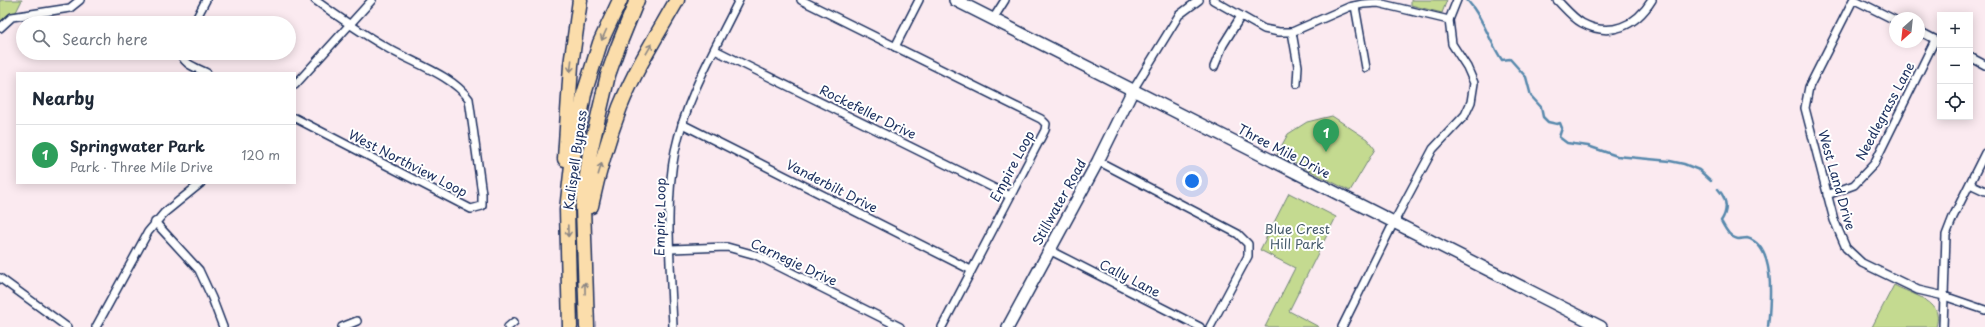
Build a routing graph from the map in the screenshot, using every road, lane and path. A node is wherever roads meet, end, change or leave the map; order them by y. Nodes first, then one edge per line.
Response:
1 (80, 0) edge
2 (206, 0) edge
3 (315, 0) edge
4 (372, 0) edge
5 (580, 0) edge
6 (620, 0) edge
7 (637, 0) edge
8 (677, 0) edge
9 (739, 0) edge
10 (801, 0) edge
11 (919, 0) edge
12 (955, 0) edge
13 (1005, 0) edge
14 (1199, 0) edge
15 (1213, 0) edge
16 (1457, 0) edge
17 (1557, 0) edge
18 (1652, 0) edge
19 (1854, 0) edge
20 (1363, 2) edge
21 (1355, 6) junction
22 (16, 16) edge
23 (18, 16) edge
24 (198, 16) edge
25 (1241, 16) junction
26 (1889, 17) edge
27 (993, 19) junction
28 (1449, 20) junction
29 (350, 24) junction
30 (0, 28) edge
31 (1292, 32) junction
32 (1925, 35) edge
33 (1937, 41) edge
34 (1937, 43) edge
35 (895, 47) junction
36 (715, 50) junction
37 (1973, 59) edge
38 (184, 60) edge
39 (1985, 65) edge
40 (1214, 67) dead end
41 (1366, 68) dead end
42 (205, 72) edge
43 (296, 84) edge
44 (1297, 84) dead end
45 (1133, 90) junction
46 (296, 119) edge
47 (682, 124) junction
48 (1985, 153) edge
49 (1098, 161) junction
50 (200, 184) edge
51 (1970, 184) junction
52 (569, 185) junction
53 (1985, 191) edge
54 (1827, 195) junction
55 (1010, 196) junction
56 (155, 222) junction
57 (1394, 222) junction
58 (584, 234) junction
59 (671, 249) junction
60 (1049, 250) junction
61 (971, 270) junction
62 (0, 278) edge
63 (1944, 296) junction
64 (1985, 310) edge
65 (356, 321) dead end
66 (67, 327) edge
67 (96, 327) edge
68 (223, 327) edge
69 (342, 327) edge
70 (570, 327) edge
71 (587, 327) edge
72 (673, 327) edge
73 (900, 327) edge
74 (942, 327) edge
75 (1008, 327) edge
76 (1200, 327) edge
77 (1210, 327) edge
78 (1342, 327) edge
79 (1601, 327) edge
80 (1943, 327) edge

1 - 23 street
2 - 24 street
3 - 29 street
4 - 29 street
5 -> 52 highway
6 -> 52 highway, Kalispell Bypass
7 - 58 highway, Kalispell Bypass
58 -> 8 highway
9 - 36 street, Empire Loop
10 - 35 street, Empire Loop
11 - 35 street
12 - 27 main road, Three Mile Drive
13 - 27 street
14 - 45 street
15 - 25 street
16 - 28 street
17 - 18 street
19 - 26 street
19 - 54 street, West Land Drive
20 - 21 street
20 - 28 street
21 - 31 street
21 - 41 street
22 - 30 street
25 - 31 street
25 - 40 street
27 - 45 main road, Three Mile Drive
28 - 57 street
29 - 43 street
29 - 46 street, West Northview Loop
31 - 44 street
32 - 33 street
34 - 54 street, Needlegrass Lane
35 - 55 street, Empire Loop
36 - 47 street, Empire Loop
36 - 55 street, Rockefeller Drive
37 - 39 street
38 - 42 street
45 - 49 main road, Stillwater Road
45 - 57 main road, Three Mile Drive
47 - 59 street, Empire Loop
47 - 61 street, Vanderbilt Drive
48 - 51 street
49 - 60 main road, Stillwater Road
49 - 77 street
50 - 56 street
51 - 53 street
51 - 63 street
52 -> 70 highway, Kalispell Bypass
54 - 63 street, West Land Drive
55 - 61 street, Empire Loop
56 - 67 street
56 - 68 street
57 - 78 street
57 - 79 main road, Three Mile Drive
71 -> 58 highway, Kalispell Bypass
59 - 72 street, Empire Loop
59 - 73 street, Carnegie Drive
60 - 75 main road, Stillwater Road
60 - 76 street, Cally Lane
61 - 74 street, Empire Loop
62 - 66 street
63 - 64 street, West Land Drive
63 - 80 street
65 - 69 street

